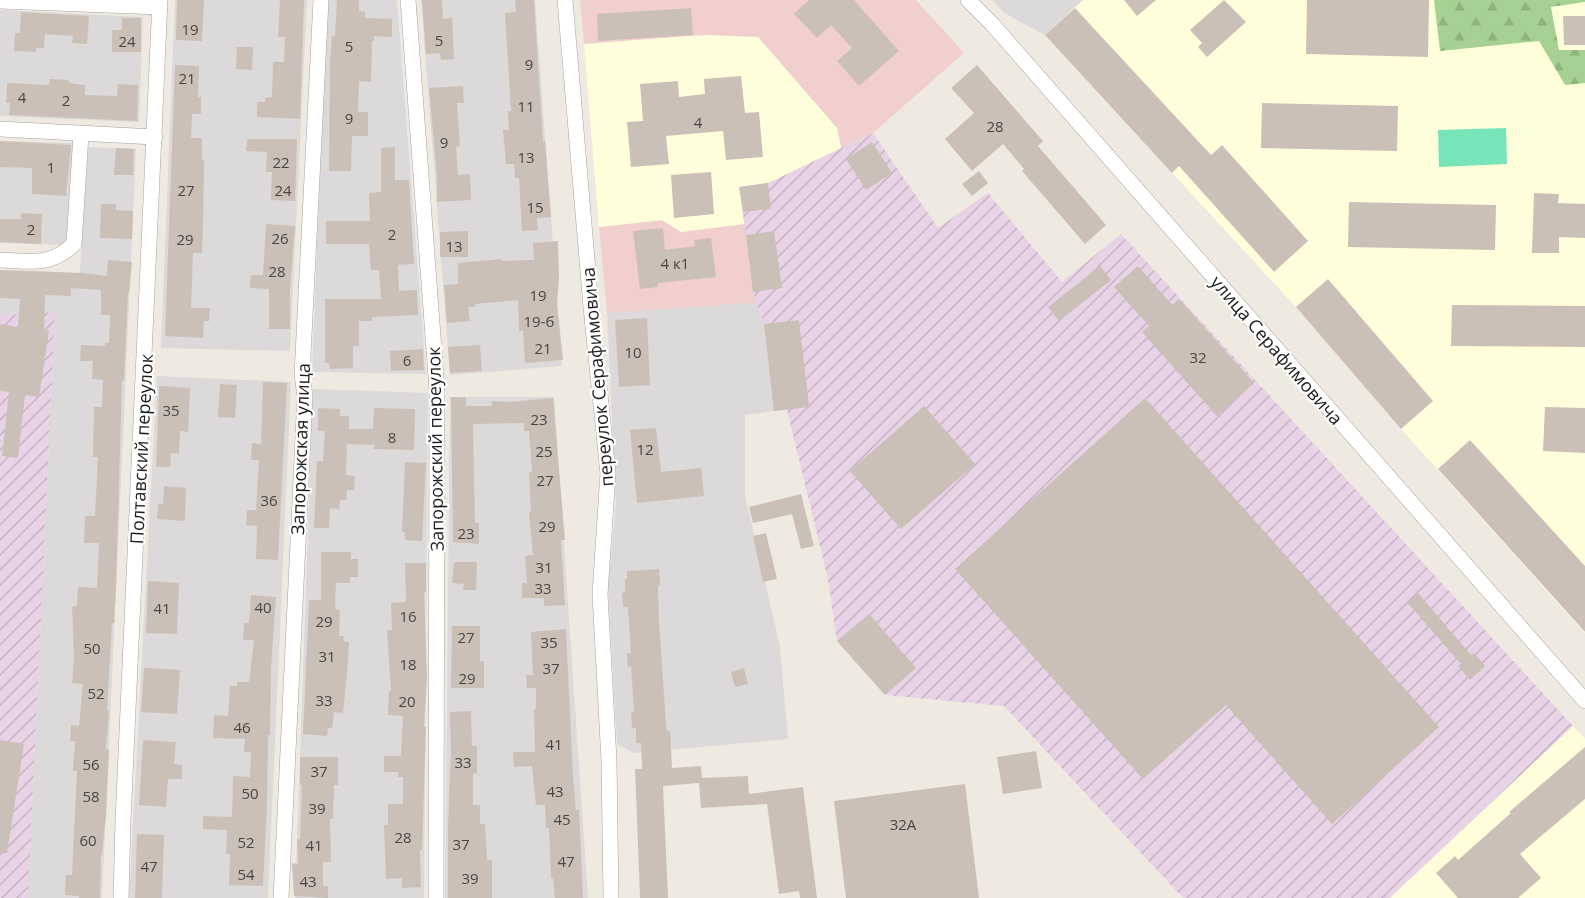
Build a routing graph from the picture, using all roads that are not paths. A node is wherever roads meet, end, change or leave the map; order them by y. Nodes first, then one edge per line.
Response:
1 (321, 0) edge
2 (408, 0) edge
3 (566, 0) edge
4 (968, 0) edge
5 (0, 1) edge
6 (160, 3) edge
7 (0, 129) edge
8 (81, 134) junction
9 (155, 137) junction
10 (0, 260) edge
11 (1585, 701) edge
12 (121, 898) edge
13 (281, 898) edge
14 (436, 898) edge
15 (611, 898) edge

1 - 13 street, Запорожская улица
2 - 14 street, Запорожский переулок
3 - 15 street, переулок Серафимовича
4 - 11 street, улица Серафимовича
5 - 6 street
6 - 9 street, Полтавский переулок
7 - 8 street
8 - 9 street
8 - 10 street
9 - 12 street, Полтавский переулок

